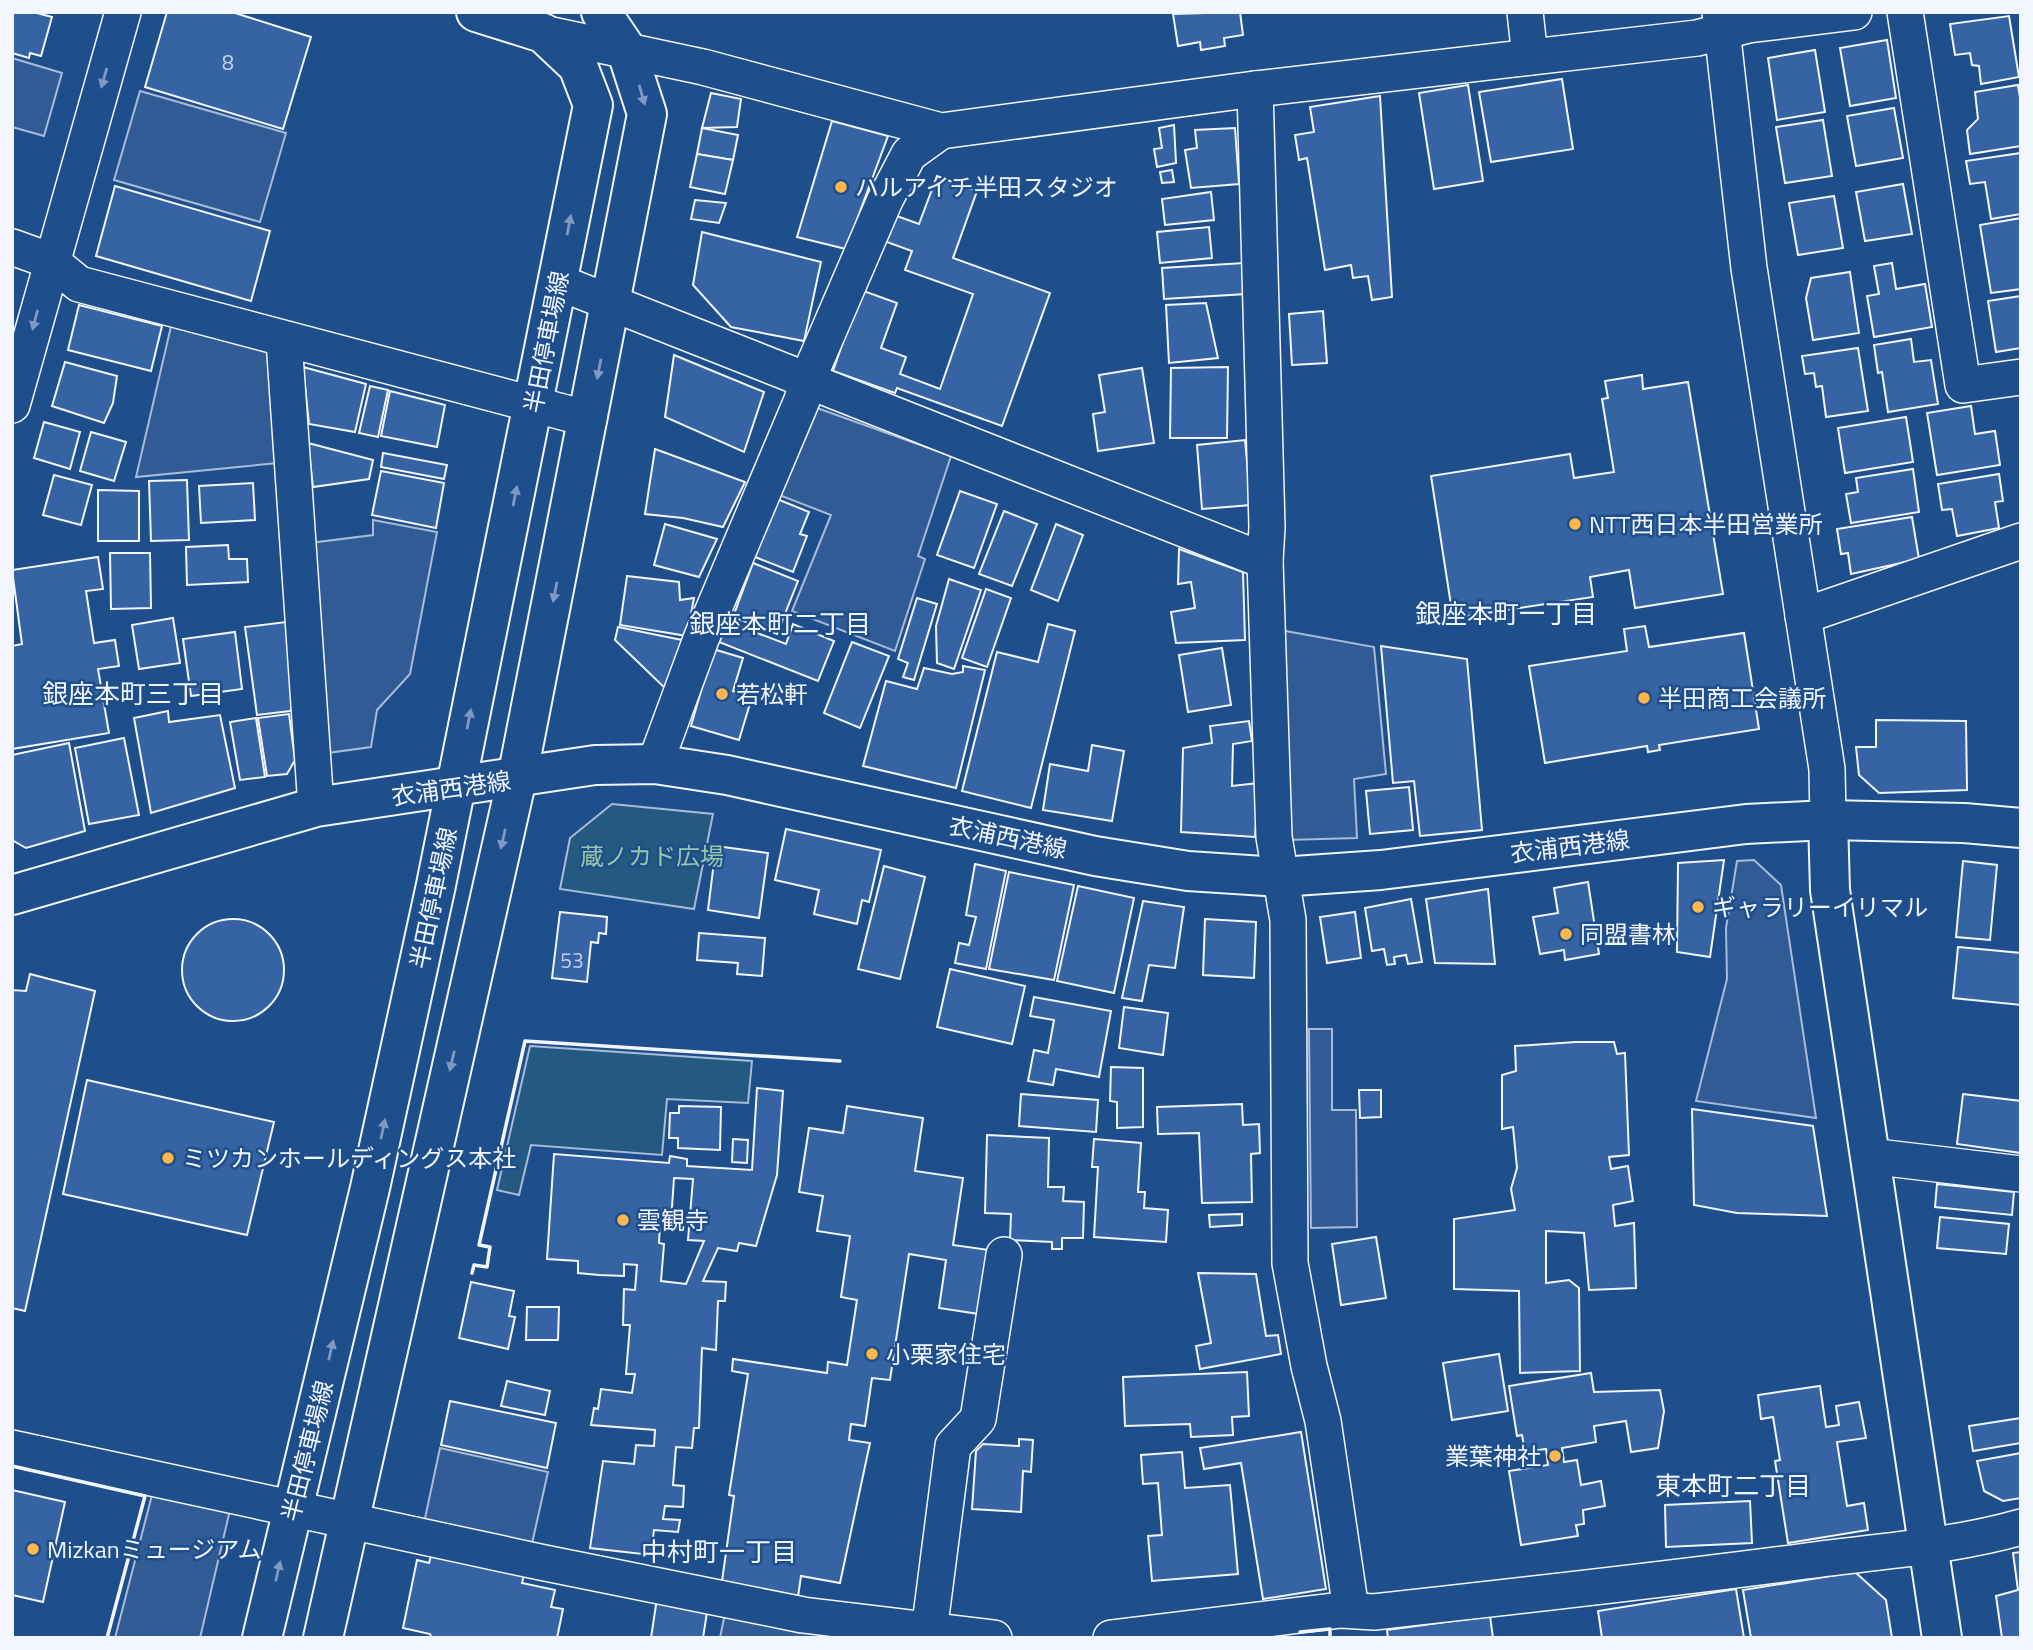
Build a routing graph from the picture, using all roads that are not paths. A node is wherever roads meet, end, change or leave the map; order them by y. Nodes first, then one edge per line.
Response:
1 (123, 12) edge
2 (476, 12) edge
3 (601, 12) edge
4 (1525, 12) edge
5 (1854, 12) edge
6 (1905, 12) edge
7 (1721, 22) edge
8 (543, 33) junction
9 (626, 49) junction
10 (1530, 57) junction
11 (1255, 89) junction
12 (941, 131) junction
13 (12, 247) edge
14 (51, 261) junction
15 (558, 282) junction
16 (611, 302) junction
17 (284, 340) junction
18 (2021, 377) edge
19 (807, 381) junction
20 (533, 404) junction
21 (12, 405) edge
22 (589, 419) junction
23 (2021, 541) edge
24 (1265, 561) junction
25 (1803, 616) junction
26 (655, 764) junction
27 (517, 778) junction
28 (456, 786) junction
29 (316, 807) junction
30 (1828, 820) junction
31 (2021, 828) edge
32 (1280, 877) junction
33 (12, 895) edge
34 (1869, 1156) junction
35 (2021, 1174) edge
36 (1004, 1255) dead end
37 (12, 1448) edge
38 (293, 1509) junction
39 (349, 1521) junction
40 (2021, 1527) edge
41 (1927, 1545) junction
42 (1351, 1610) junction
43 (929, 1632) junction
44 (262, 1638) edge
45 (323, 1638) edge
46 (994, 1638) edge
47 (1111, 1638) edge
48 (1942, 1638) edge

1 -> 14 street
2 - 8 main road, 半田停車場線
3 - 9 main road
4 - 10 street
5 - 7 street
6 - 18 street
7 - 10 street
7 - 25 street
8 - 9 street
15 -> 8 main road, 半田停車場線
9 - 12 street
9 -> 16 main road
10 - 11 street
11 - 12 street
11 - 24 street
12 - 19 street
13 - 14 street
14 - 17 street
14 -> 21 street
15 - 16 street
15 - 20 main road, 半田停車場線
16 - 19 street
16 -> 22 main road
17 - 20 street
17 - 29 street
19 - 24 street
19 - 26 street
20 - 22 street
28 -> 20 main road, 半田停車場線
22 -> 27 main road
23 - 25 street
24 - 32 street
25 - 30 street
26 - 27 main road, 衣浦西港線
26 - 32 main road, 衣浦西港線
27 - 28 main road, 衣浦西港線
27 -> 39 main road
28 - 29 main road, 衣浦西港線
38 -> 28 main road, 半田停車場線
29 - 33 main road, 衣浦西港線
30 - 31 main road, 衣浦西港線
30 - 32 main road, 衣浦西港線
30 - 34 main road
32 - 42 street
34 - 35 street
34 - 41 main road
36 - 43 street
37 - 38 street
38 - 39 street
44 -> 38 main road, 半田停車場線
39 - 43 street
39 - 45 main road
40 - 41 street
41 - 42 street
41 - 48 main road
42 - 47 street
43 - 46 street

